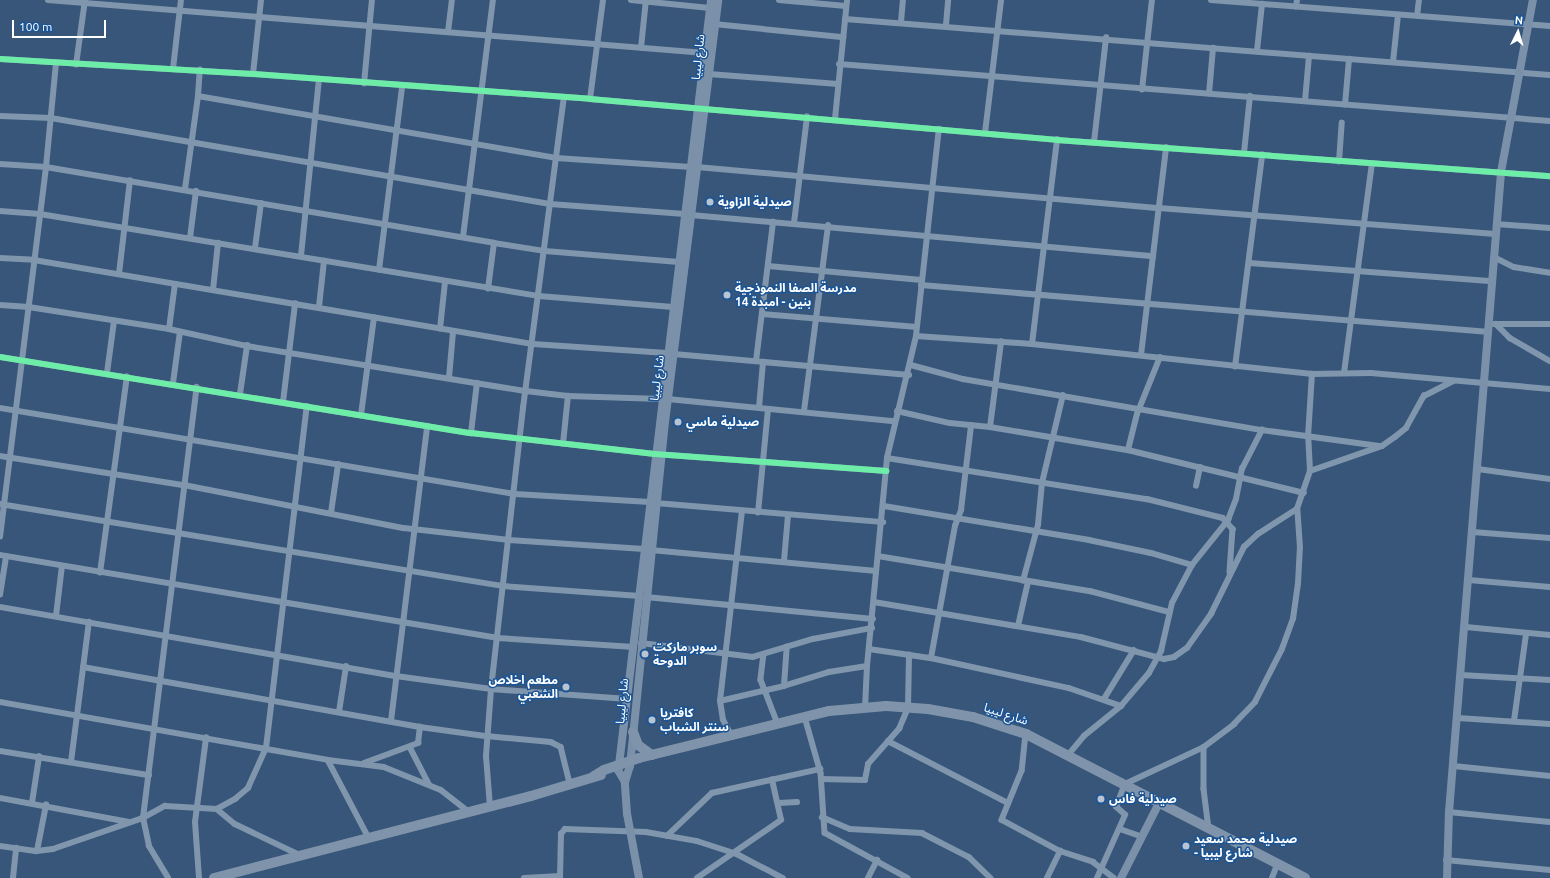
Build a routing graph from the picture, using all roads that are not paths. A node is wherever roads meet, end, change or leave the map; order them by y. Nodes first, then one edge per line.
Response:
1 (48, 0) edge
2 (182, 0) edge
3 (261, 0) edge
4 (372, 0) edge
5 (452, 0) edge
6 (493, 0) edge
7 (603, 0) edge
8 (631, 0) edge
9 (718, 0) edge
10 (779, 0) edge
11 (847, 0) edge
12 (903, 0) edge
13 (948, 0) edge
14 (1001, 0) edge
15 (1152, 0) edge
16 (1211, 0) edge
17 (1220, 0) edge
18 (1297, 0) edge
19 (1419, 0) edge
20 (1533, 0) edge
21 (646, 1) edge
22 (85, 2) edge
23 (711, 4) edge
24 (1262, 4) junction
25 (846, 6) junction
26 (1296, 7) junction
27 (180, 10) junction
28 (1398, 15) junction
29 (259, 16) junction
30 (1418, 16) junction
31 (845, 19) junction
32 (901, 22) junction
33 (714, 24) junction
34 (369, 25) junction
35 (946, 25) junction
36 (1528, 25) junction
37 (1550, 26) edge
38 (997, 30) junction
39 (448, 32) junction
40 (489, 36) junction
41 (843, 37) junction
42 (1106, 38) junction
43 (1148, 42) junction
44 (598, 44) junction
45 (641, 48) junction
46 (1213, 48) junction
47 (1257, 51) junction
48 (705, 53) junction
49 (1309, 56) junction
50 (0, 59) edge
51 (1349, 59) junction
52 (1393, 62) junction
53 (56, 64) junction
54 (839, 64) junction
55 (76, 65) junction
56 (173, 68) junction
57 (200, 70) junction
58 (1519, 72) junction
59 (253, 74) junction
60 (709, 74) junction
61 (1550, 75) edge
62 (992, 76) junction
63 (319, 80) junction
64 (364, 84) junction
65 (838, 84) junction
66 (1101, 86) junction
67 (402, 87) junction
68 (1142, 90) junction
69 (482, 93) junction
70 (1209, 94) junction
71 (198, 96) junction
72 (1250, 96) junction
73 (564, 98) junction
74 (590, 99) junction
75 (1305, 101) junction
76 (1345, 105) junction
77 (701, 109) junction
78 (0, 116) edge
79 (317, 116) junction
80 (1510, 116) junction
81 (807, 117) junction
82 (51, 118) junction
83 (835, 120) junction
84 (1550, 121) edge
85 (1342, 123) dead end
86 (939, 129) junction
87 (398, 130) junction
88 (984, 133) junction
89 (1057, 140) junction
90 (192, 142) junction
91 (1094, 142) junction
92 (477, 145) junction
93 (1166, 147) junction
94 (1244, 153) junction
95 (1262, 155) junction
96 (556, 158) junction
97 (1338, 162) junction
98 (312, 163) junction
99 (0, 164) edge
100 (1372, 164) junction
101 (46, 167) junction
102 (694, 167) junction
103 (1501, 172) junction
104 (799, 175) junction
105 (1550, 176) edge
106 (392, 177) junction
107 (130, 181) junction
108 (933, 187) junction
109 (185, 189) junction
110 (471, 190) junction
111 (196, 192) junction
112 (1049, 198) junction
113 (261, 203) junction
114 (550, 204) junction
115 (1159, 208) junction
116 (306, 210) junction
117 (0, 211) edge
118 (40, 214) junction
119 (688, 214) junction
120 (1256, 215) junction
121 (773, 222) junction
122 (1364, 222) junction
123 (794, 223) junction
124 (386, 224) junction
125 (1496, 224) junction
126 (828, 226) junction
127 (124, 227) junction
128 (1550, 228) edge
129 (1495, 234) junction
130 (927, 235) junction
131 (463, 237) junction
132 (190, 238) junction
133 (218, 242) junction
134 (494, 243) junction
135 (1043, 247) junction
136 (254, 248) junction
137 (545, 251) junction
138 (301, 256) junction
139 (1153, 256) junction
140 (1494, 257) junction
141 (0, 258) edge
142 (34, 260) junction
143 (324, 261) junction
144 (679, 262) junction
145 (1250, 263) junction
146 (768, 266) junction
147 (379, 270) junction
148 (822, 272) junction
149 (1358, 273) junction
150 (1550, 273) edge
151 (118, 274) junction
152 (1492, 281) junction
153 (445, 282) junction
154 (921, 283) junction
155 (175, 284) junction
156 (488, 288) junction
157 (213, 290) junction
158 (539, 296) junction
159 (1037, 296) junction
160 (676, 302) junction
161 (295, 304) junction
162 (1147, 304) junction
163 (0, 305) edge
164 (29, 307) junction
165 (318, 307) junction
166 (1244, 311) junction
167 (762, 314) junction
168 (374, 318) junction
169 (815, 318) junction
170 (114, 321) junction
171 (1353, 321) junction
172 (1550, 324) edge
173 (1492, 326) junction
174 (916, 327) junction
175 (440, 329) junction
176 (169, 330) junction
177 (180, 332) junction
178 (453, 332) junction
179 (916, 336) junction
180 (1001, 342) junction
181 (533, 344) junction
182 (1032, 344) junction
183 (247, 346) junction
184 (288, 352) junction
185 (670, 353) junction
186 (1141, 355) junction
187 (0, 357) edge
188 (22, 358) junction
189 (1160, 358) junction
190 (756, 361) junction
191 (1550, 361) edge
192 (763, 362) junction
193 (368, 365) junction
194 (809, 366) junction
195 (911, 366) junction
196 (1235, 367) junction
197 (107, 373) junction
198 (1344, 373) junction
199 (1312, 374) junction
200 (908, 375) junction
201 (127, 377) junction
202 (449, 378) junction
203 (1453, 381) junction
204 (173, 383) junction
205 (477, 383) junction
206 (996, 383) junction
207 (1485, 384) junction
208 (197, 387) junction
209 (1550, 389) edge
210 (526, 391) junction
211 (240, 394) junction
212 (1063, 395) junction
213 (568, 396) junction
214 (665, 399) junction
215 (283, 402) junction
216 (307, 406) junction
217 (0, 408) edge
218 (759, 408) junction
219 (16, 409) junction
220 (768, 409) junction
221 (1140, 409) junction
222 (804, 411) junction
223 (897, 411) junction
224 (361, 415) junction
225 (894, 421) junction
226 (427, 426) junction
227 (971, 426) junction
228 (120, 427) junction
229 (990, 427) junction
230 (1262, 430) junction
231 (470, 433) junction
232 (1308, 436) junction
233 (1053, 437) junction
234 (521, 438) junction
235 (190, 439) junction
236 (562, 444) junction
237 (1382, 446) junction
238 (1128, 450) junction
239 (658, 454) junction
240 (0, 456) edge
241 (10, 457) junction
242 (888, 458) junction
243 (302, 459) junction
244 (763, 461) junction
245 (338, 465) junction
246 (1200, 467) junction
247 (1478, 469) junction
248 (886, 471) junction
249 (966, 471) junction
250 (1310, 471) junction
251 (114, 473) junction
252 (1240, 476) junction
253 (422, 478) junction
254 (1550, 480) edge
255 (1042, 483) junction
256 (184, 485) junction
257 (1196, 486) dead end
258 (1304, 493) junction
259 (515, 494) junction
260 (653, 502) junction
261 (2, 504) edge
262 (295, 506) junction
263 (884, 506) junction
264 (1297, 509) junction
265 (742, 512) junction
266 (331, 513) junction
267 (758, 513) junction
268 (788, 515) junction
269 (958, 518) junction
270 (1228, 520) junction
271 (108, 521) junction
272 (882, 522) junction
273 (416, 529) junction
274 (178, 532) junction
275 (1036, 532) junction
276 (1473, 532) junction
277 (0, 537) edge
278 (1550, 538) edge
279 (509, 540) junction
280 (648, 550) junction
281 (290, 551) junction
282 (0, 555) edge
283 (6, 556) junction
284 (878, 556) junction
285 (738, 558) junction
286 (784, 561) junction
287 (1192, 565) junction
288 (62, 566) junction
289 (946, 568) junction
290 (411, 571) junction
291 (876, 571) junction
292 (100, 574) junction
293 (1229, 575) junction
294 (1469, 580) junction
295 (1026, 581) junction
296 (171, 585) junction
297 (503, 586) junction
298 (1550, 587) edge
299 (0, 595) edge
300 (643, 596) junction
301 (874, 602) junction
302 (283, 604) junction
303 (733, 604) junction
304 (0, 607) edge
305 (939, 612) junction
306 (1169, 612) junction
307 (56, 616) junction
308 (873, 619) junction
309 (89, 622) junction
310 (404, 623) junction
311 (1018, 626) junction
312 (1466, 627) junction
313 (872, 628) junction
314 (1526, 634) junction
315 (1550, 635) edge
316 (164, 636) junction
317 (498, 638) junction
318 (637, 645) junction
319 (787, 647) junction
320 (869, 649) junction
321 (1134, 650) junction
322 (725, 652) junction
323 (764, 654) junction
324 (909, 655) junction
325 (278, 656) junction
326 (1158, 657) junction
327 (931, 658) junction
328 (867, 666) junction
329 (83, 667) junction
330 (346, 667) junction
331 (1462, 674) junction
332 (396, 676) junction
333 (1520, 678) junction
334 (1550, 680) edge
335 (160, 682) junction
336 (784, 686) junction
337 (491, 689) junction
338 (764, 691) junction
339 (628, 699) junction
340 (1104, 699) junction
341 (271, 701) junction
342 (720, 701) junction
343 (0, 702) edge
344 (1121, 706) junction
345 (865, 708) junction
346 (908, 708) junction
347 (339, 712) junction
348 (77, 715) junction
349 (805, 717) junction
350 (1458, 718) junction
351 (391, 721) junction
352 (1514, 721) junction
353 (778, 724) junction
354 (1550, 724) edge
355 (420, 727) junction
356 (154, 730) junction
357 (633, 732) junction
358 (1026, 734) junction
359 (486, 736) junction
360 (732, 737) junction
361 (206, 738) junction
362 (888, 741) junction
363 (410, 747) junction
364 (1204, 747) junction
365 (266, 748) junction
366 (0, 751) edge
367 (670, 752) junction
368 (652, 754) junction
369 (1069, 754) junction
370 (39, 757) junction
371 (328, 760) junction
372 (71, 762) junction
373 (630, 763) junction
374 (364, 764) junction
375 (1454, 766) junction
376 (618, 768) junction
377 (820, 769) junction
378 (149, 775) junction
379 (1550, 776) edge
380 (821, 779) junction
381 (772, 780) junction
382 (625, 782) junction
383 (570, 783) junction
384 (429, 784) junction
385 (1125, 784) junction
386 (0, 798) edge
387 (797, 802) dead end
388 (32, 803) junction
389 (779, 803) junction
390 (1008, 803) junction
391 (1159, 803) junction
392 (46, 805) junction
393 (490, 807) junction
394 (196, 808) junction
395 (217, 810) junction
396 (469, 812) junction
397 (1449, 812) junction
398 (822, 817) junction
399 (143, 818) junction
400 (130, 822) junction
401 (1550, 822) edge
402 (1120, 829) junction
403 (1209, 829) junction
404 (630, 831) junction
405 (667, 836) junction
406 (1140, 836) junction
407 (369, 838) junction
408 (0, 846) edge
409 (16, 848) junction
410 (38, 851) junction
411 (1060, 851) junction
412 (735, 853) junction
413 (300, 856) junction
414 (877, 860) junction
415 (1446, 860) junction
416 (1277, 865) junction
417 (1102, 868) junction
418 (1550, 870) edge
419 (1445, 876) edge
420 (560, 877) edge
421 (13, 878) edge
422 (168, 878) edge
423 (199, 878) edge
424 (214, 878) edge
425 (524, 878) edge
426 (639, 878) edge
427 (697, 878) edge
428 (784, 878) edge
429 (868, 878) edge
430 (908, 878) edge
431 (991, 878) edge
432 (1047, 878) edge
433 (1097, 878) edge
434 (1114, 878) edge
435 (1121, 878) edge
436 (1272, 878) edge
437 (1305, 878) edge

1 - 22 street
2 - 27 street
3 - 29 street
4 - 34 street
5 - 39 street
6 - 40 street
7 - 44 street
8 - 21 street
9 - 33 street, شارع ليبيا
10 - 25 street
11 - 25 street
12 - 32 street
13 - 35 street
14 - 38 street
15 - 43 street
16 - 17 street
17 - 24 street
18 - 26 street
19 - 30 street
20 - 36 street
21 - 23 street
21 - 45 street
22 - 27 street
22 - 55 street
23 - 48 street, شارع ليبيا
24 - 26 street
24 - 47 street
25 - 31 street
26 - 28 street
27 - 29 street
27 - 56 street
28 - 30 street
28 - 52 street
29 - 34 street
29 - 59 street
30 - 36 street
31 - 32 street
31 - 41 street
32 - 35 street
33 - 41 street
33 - 60 street, شارع ليبيا
34 - 39 street
34 - 64 street
35 - 38 street
36 - 37 street
36 - 58 street
38 - 42 street
38 - 62 street
39 - 40 street
40 - 44 street
40 - 69 street
41 - 54 street
42 - 43 street
42 - 66 street
43 - 46 street
43 - 68 street
44 - 45 street
44 - 74 street
45 - 48 street
46 - 47 street
46 - 70 street
47 - 49 street
48 - 77 street, شارع ليبيا
49 - 51 street
49 - 75 street
50 - 53 street
51 - 52 street
51 - 76 street
52 - 58 street
53 - 55 street
53 - 82 street
54 - 62 street
54 - 65 street
55 - 56 street
56 - 57 street
57 - 59 street
57 - 71 street
58 - 61 street
58 - 80 street
59 - 63 street
60 - 65 street
60 - 77 street, شارع ليبيا
62 - 66 street
62 - 88 street
63 - 64 street
63 - 79 street
64 - 67 street
65 - 83 street
66 - 68 street
66 - 91 street
67 - 69 street
67 - 87 street
68 - 70 street
69 - 73 street
69 - 92 street
70 - 72 street
71 - 79 street
71 - 90 street
72 - 75 street
72 - 94 street
73 - 74 street
73 - 96 street
74 - 77 street
75 - 76 street
76 - 80 street
77 - 81 street
77 - 102 street, شارع ليبيا
78 - 82 street
79 - 87 street
79 - 98 street
80 - 84 street
80 - 103 street
81 - 83 street
81 - 104 street
82 - 90 street
82 - 101 street
83 - 86 street
85 - 97 street
86 - 88 street
86 - 108 street
87 - 92 street
87 - 106 street
88 - 89 street
89 - 91 street
89 - 112 street
90 - 98 street
90 - 109 street
91 - 93 street
92 - 96 street
92 - 110 street
93 - 94 street
93 - 115 street
94 - 95 street
95 - 97 street
95 - 120 street
96 - 102 street
96 - 114 street
97 - 100 street
98 - 106 street
98 - 116 street
99 - 101 street
100 - 103 street
100 - 122 street
101 - 107 street
101 - 118 street
102 - 104 street
102 - 119 street, شارع ليبيا
103 - 105 street
103 - 125 street
104 - 108 street
104 - 123 street
106 - 110 street
106 - 124 street
107 - 109 street
107 - 127 street
108 - 112 street
108 - 130 street
109 - 111 street
110 - 114 street
110 - 131 street
111 - 113 street
111 - 132 street
112 - 115 street
112 - 135 street
113 - 116 street
113 - 136 street
114 - 119 street
114 - 137 street
115 - 120 street
115 - 139 street
116 - 124 street
116 - 138 street
117 - 118 street
118 - 127 street
118 - 142 street
119 - 121 street
119 - 144 street, شارع ليبيا
119 - 160 street, شارع ليبيا
120 - 122 street
120 - 145 street
121 - 123 street
121 - 146 street
122 - 129 street
122 - 149 street
123 - 126 street
124 - 131 street
124 - 147 street
125 - 128 street
125 - 129 street
126 - 130 street
126 - 148 street
127 - 132 street
127 - 151 street
129 - 140 street
130 - 135 street
130 - 154 street
131 - 134 street
132 - 133 street
133 - 136 street
133 - 157 street
134 - 137 street
134 - 156 street
135 - 139 street
135 - 159 street
136 - 138 street
137 - 144 street
137 - 158 street
138 - 143 street
139 - 162 street
140 - 150 street
140 - 152 street
141 - 142 street
142 - 151 street
142 - 164 street
143 - 147 street
143 - 165 street
144 - 160 street, شارع ليبيا
145 - 149 street
145 - 166 street
146 - 148 street
146 - 167 street
147 - 153 street
148 - 154 street
148 - 169 street
149 - 152 street
149 - 171 street
151 - 155 street
152 - 173 street
153 - 156 street
153 - 175 street
154 - 159 street
154 - 174 street
155 - 157 street
155 - 176 street
156 - 158 street
157 - 161 street
158 - 160 street
158 - 181 street
159 - 162 street
159 - 182 street
160 - 185 street, شارع ليبيا
161 - 165 street
161 - 184 street
162 - 166 street
162 - 186 street
163 - 164 street
164 - 170 street
164 - 188 street
165 - 168 street
166 - 171 street
166 - 196 street
167 - 169 street
167 - 190 street
168 - 175 street
168 - 193 street
169 - 174 street
169 - 194 street
170 - 176 street
170 - 197 street
171 - 173 street
171 - 198 street
172 - 173 street
173 - 191 street
173 - 207 street
174 - 179 street
175 - 178 street
176 - 177 street
177 - 183 street
177 - 204 street
178 - 181 street
178 - 202 street
179 - 180 street
179 - 195 street
180 - 182 street
180 - 206 street
181 - 185 street
181 - 210 street
182 - 186 street
183 - 184 street
183 - 211 street
184 - 193 street
184 - 215 street
185 - 190 street
185 - 214 street, شارع ليبيا
186 - 189 street
187 - 188 street
188 - 197 street
188 - 219 street
189 - 196 street
189 - 221 street
190 - 192 street
192 - 194 street
192 - 218 street
193 - 202 street
193 - 224 street
194 - 200 street
194 - 222 street
195 - 200 street
195 - 206 street
196 - 199 street
197 - 201 street
198 - 199 street
198 - 203 street
199 - 232 street
200 - 223 street
201 - 204 street
201 - 228 street
202 - 205 street
203 - 207 street
203 - 237 street
204 - 208 street
205 - 210 street
205 - 231 street
206 - 212 street
206 - 229 street
207 - 209 street
207 - 247 street
208 - 211 street
208 - 235 street
210 - 213 street
210 - 234 street
211 - 215 street
212 - 221 street
212 - 233 street
213 - 214 street
213 - 236 street
214 - 218 street
214 - 239 street, شارع ليبيا
215 - 216 street
216 - 224 street
216 - 243 street
217 - 219 street
218 - 220 street
219 - 228 street
219 - 241 street
220 - 222 street
220 - 244 street
221 - 230 street
221 - 238 street
222 - 225 street
223 - 225 street
223 - 227 street
224 - 226 street
225 - 242 street
226 - 231 street
226 - 253 street
227 - 229 street
227 - 249 street
228 - 235 street
228 - 251 street
229 - 233 street
230 - 232 street
230 - 252 street
231 - 234 street
232 - 237 street
232 - 250 street
233 - 238 street
233 - 255 street
234 - 236 street
234 - 259 street
235 - 243 street
235 - 256 street
236 - 239 street
237 - 250 street
238 - 246 street
239 - 244 street
239 - 260 street, شارع ليبيا
240 - 241 street
241 - 251 street
241 - 261 street
242 - 248 street
242 - 249 street
243 - 245 street
243 - 262 street
244 - 248 street
244 - 267 street
245 - 253 street
245 - 266 street
246 - 252 street
246 - 257 street
247 - 254 street
247 - 276 street
248 - 263 street
249 - 255 street
249 - 269 street
250 - 258 street
251 - 256 street
251 - 271 street
252 - 258 street
252 - 270 street
253 - 259 street
253 - 273 street
255 - 270 street
255 - 275 street
256 - 262 street
256 - 274 street
258 - 264 street
259 - 260 street
259 - 279 street
260 - 265 street
260 - 280 street, شارع ليبيا
261 - 271 street
261 - 277 street
262 - 266 street
262 - 281 street
263 - 269 street
263 - 272 street
264 - 293 street
264 - 364 street
265 - 267 street
265 - 285 street
266 - 273 street
267 - 268 street
268 - 272 street
268 - 286 street
269 - 275 street
269 - 289 street
270 - 287 street
270 - 293 street
271 - 274 street
271 - 292 street
272 - 284 street
273 - 279 street
273 - 290 street
274 - 281 street
274 - 296 street
275 - 287 street
275 - 295 street
276 - 278 street
276 - 294 street
279 - 280 street
279 - 297 street
280 - 285 street
280 - 300 street, شارع ليبيا
281 - 290 street
281 - 302 street
282 - 283 street
283 - 288 street
283 - 299 street
284 - 289 street
284 - 291 street
285 - 286 street
285 - 303 street
286 - 291 street
287 - 306 street
288 - 292 street
288 - 307 street
289 - 295 street
289 - 305 street
290 - 297 street
290 - 310 street
291 - 301 street
292 - 296 street
293 - 326 street
294 - 298 street
294 - 312 street
295 - 306 street
295 - 311 street
296 - 302 street
296 - 316 street
297 - 300 street
297 - 317 street
300 - 303 street
300 - 318 street, شارع ليبيا
301 - 305 street
301 - 308 street
302 - 310 street
302 - 325 street
303 - 308 street
303 - 322 street
304 - 307 street
305 - 311 street
305 - 327 street
306 - 326 street
307 - 309 street
308 - 313 street
309 - 316 street
309 - 329 street
310 - 317 street
310 - 332 street
311 - 321 street
312 - 314 street
312 - 331 street
313 - 319 street
313 - 320 street
314 - 315 street
314 - 333 street
316 - 325 street
316 - 335 street
317 - 318 street
317 - 337 street
318 - 322 street
318 - 339 street, شارع ليبيا
318 - 357 street, شارع ليبيا
319 - 323 street
319 - 336 street
320 - 324 street
320 - 328 street
321 - 326 street
321 - 340 street
322 - 323 street
322 - 342 street
323 - 338 street
324 - 327 street
324 - 346 street
325 - 330 street
325 - 341 street
326 - 344 street
327 - 340 street
328 - 336 street
328 - 345 street
329 - 335 street
329 - 348 street
330 - 332 street
330 - 347 street
331 - 333 street
331 - 350 street
332 - 337 street
332 - 351 street
333 - 334 street
333 - 352 street
335 - 341 street
335 - 356 street
336 - 338 street
337 - 339 street
337 - 359 street
338 - 342 street
338 - 353 street
339 - 376 street, شارع ليبيا
340 - 344 street
341 - 347 street
341 - 365 street
342 - 360 street
343 - 348 street
344 - 369 street
345 - 346 highway, شارع ليبيا
345 - 349 highway, شارع ليبيا
346 - 358 highway, شارع ليبيا
346 - 362 street
347 - 351 street
348 - 356 street
348 - 372 street
349 - 353 highway, شارع ليبيا
349 - 377 street
350 - 352 street
350 - 375 street
351 - 355 street
352 - 354 street
353 - 360 highway, شارع ليبيا
355 - 359 street
355 - 363 street
356 - 361 street
356 - 378 street
357 - 368 highway
357 - 373 street, شارع ليبيا
358 - 369 highway, شارع ليبيا
358 - 390 street
359 - 383 street
359 - 393 street
360 - 367 highway, شارع ليبيا
361 - 365 street
361 - 394 street
362 - 380 street
362 - 390 street
363 - 374 street
363 - 384 street
364 - 385 street
364 - 403 street
365 - 371 street
365 - 395 street
366 - 370 street
367 - 368 highway, شارع ليبيا
367 - 373 highway, شارع ليبيا
368 - 373 highway, شارع ليبيا
369 - 385 highway, شارع ليبيا
370 - 372 street
370 - 388 street
371 - 374 street
371 - 407 street
372 - 378 street
373 - 376 highway, شارع ليبيا
373 - 382 street
374 - 384 street
375 - 379 street
375 - 397 street
376 - 382 street
376 - 383 highway, شارع ليبيا
377 - 380 street
377 - 381 street
378 - 399 street
380 - 398 street
381 - 389 street
381 - 405 street
382 - 404 street
383 - 393 highway, شارع ليبيا
384 - 396 street
385 - 391 highway, شارع ليبيا
385 - 402 street
386 - 388 street
387 - 389 street
388 - 392 street
389 - 412 street
390 - 411 street
391 - 403 highway, شارع ليبيا
391 - 406 street
392 - 400 street
392 - 410 street
393 - 396 highway, شارع ليبيا
394 - 395 street
394 - 399 street
394 - 423 street
395 - 413 street
396 - 407 highway, شارع ليبيا
397 - 401 street
397 - 415 street
398 - 414 street
398 - 431 street
399 - 400 street
399 - 422 street
400 - 410 street
402 - 406 street
402 - 417 street
403 - 416 highway, شارع ليبيا
404 - 405 street
404 - 420 street
404 - 426 street
405 - 412 street
406 - 435 street
407 - 413 highway, شارع ليبيا
408 - 409 street
409 - 410 street
409 - 421 street
411 - 417 street
411 - 432 street
412 - 427 street
412 - 428 street
413 - 424 highway, شارع ليبيا
414 - 429 street
414 - 430 street
415 - 418 street
415 - 419 street
416 - 436 street
416 - 437 highway, شارع ليبيا
417 - 433 street
417 - 434 street
420 - 425 street

